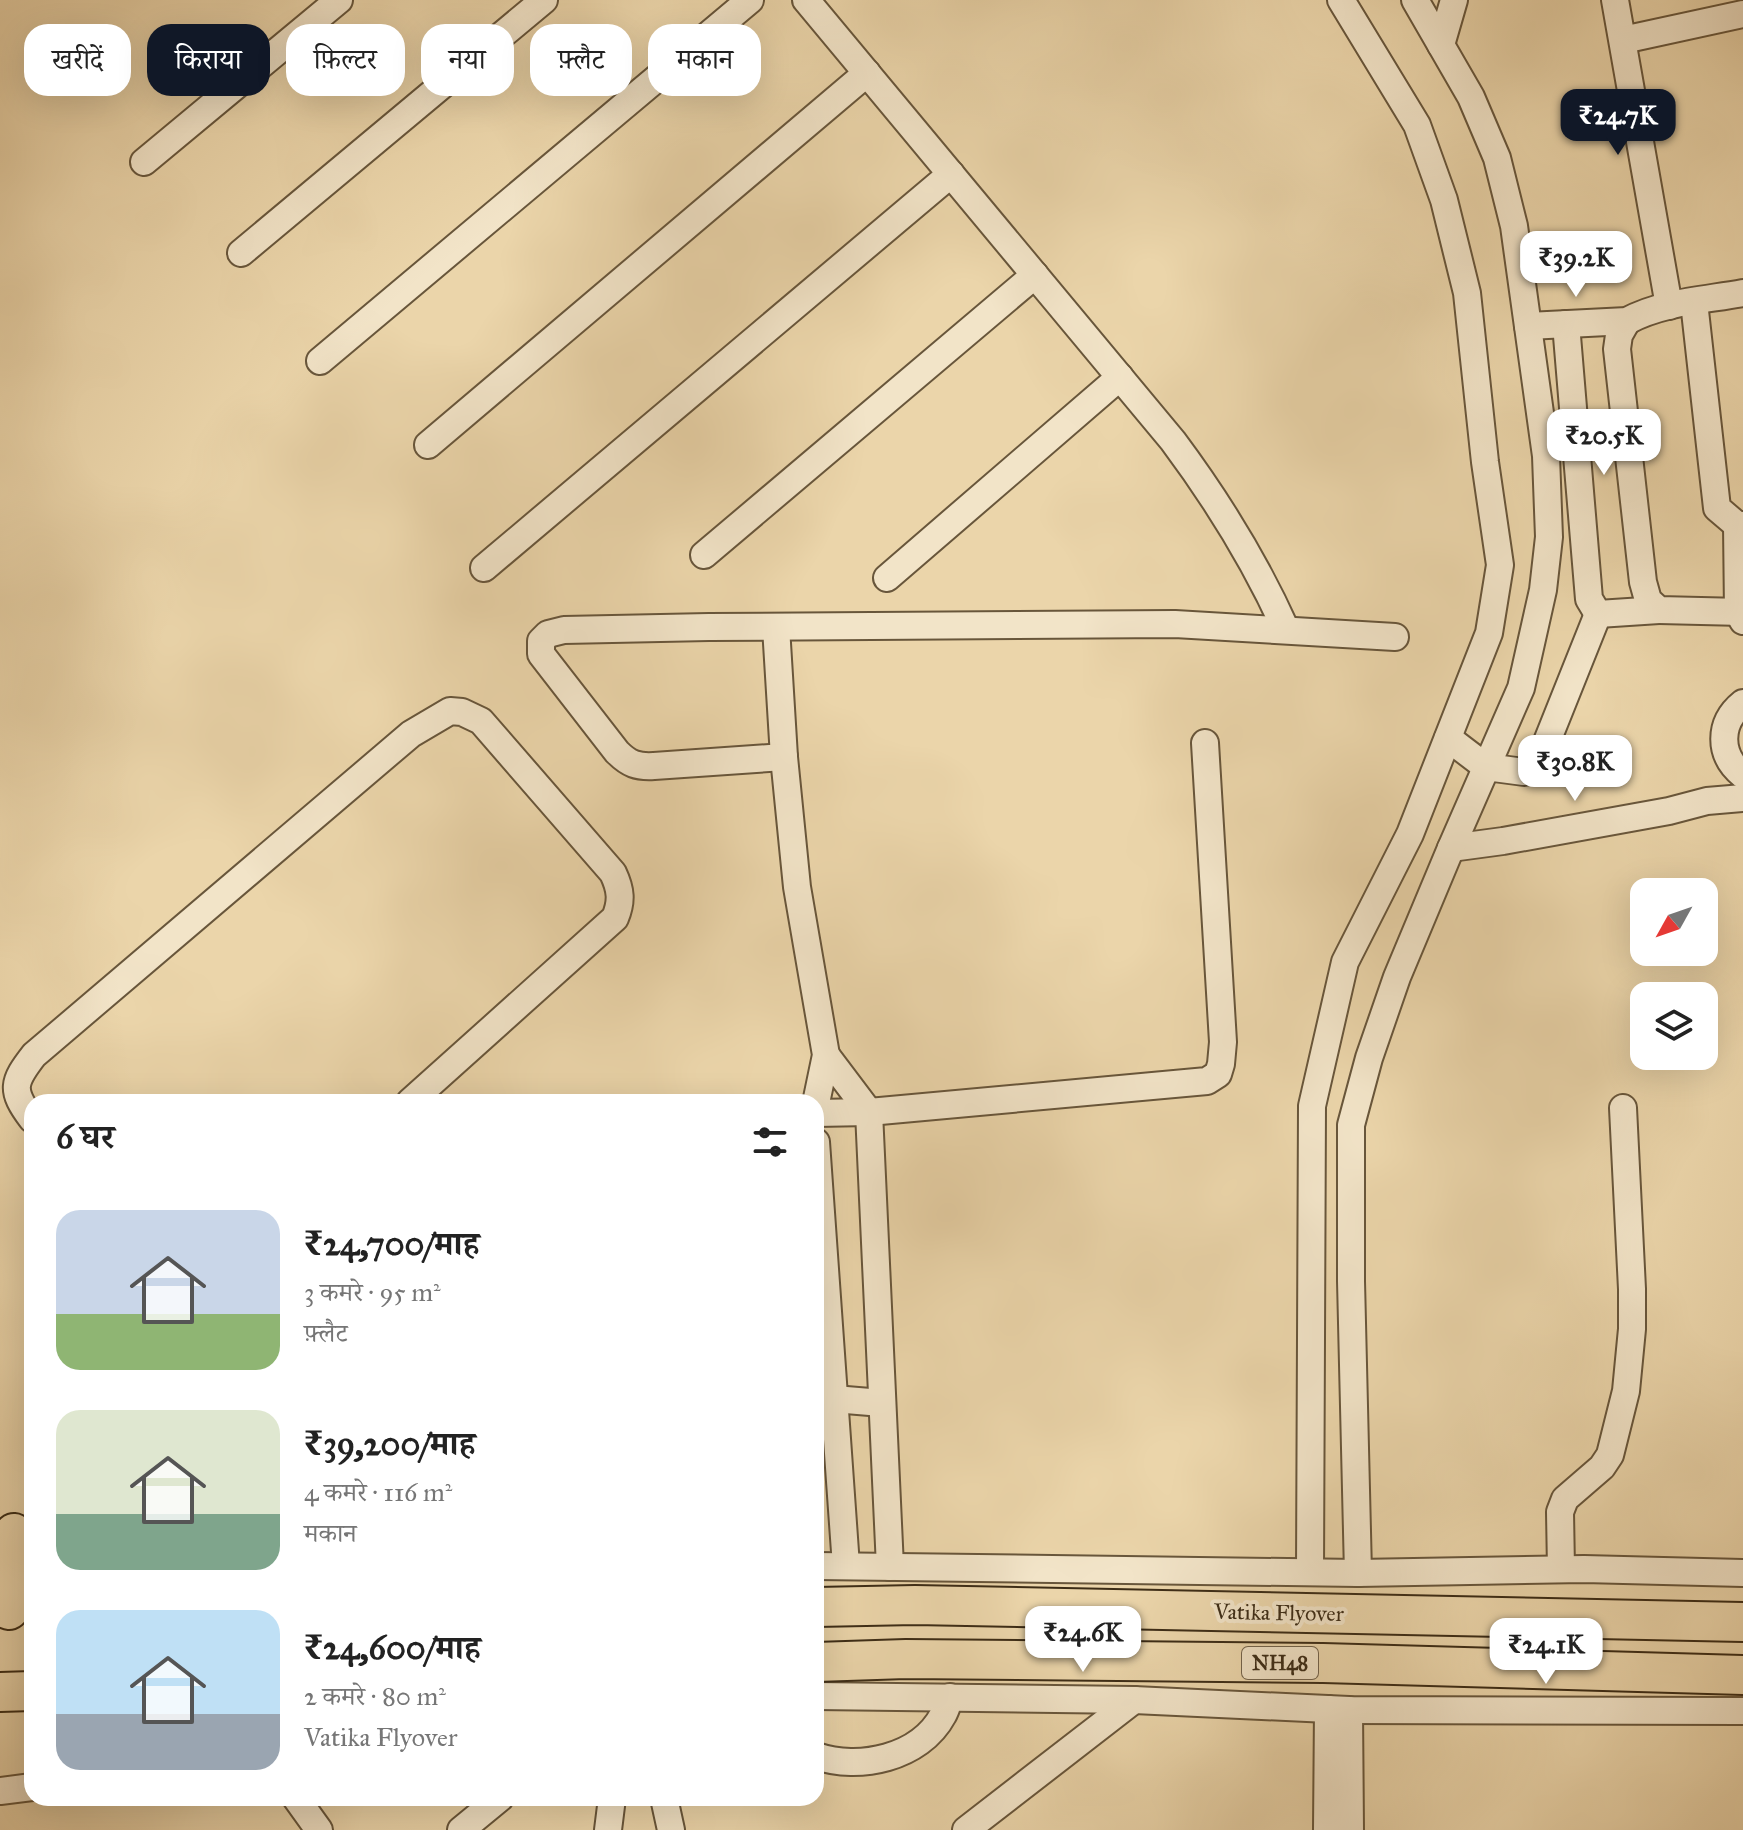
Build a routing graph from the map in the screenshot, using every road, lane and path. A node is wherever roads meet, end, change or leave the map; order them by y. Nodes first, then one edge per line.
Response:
1 (339, 0) edge
2 (544, 0) edge
3 (750, 0) edge
4 (806, 0) edge
5 (1341, 0) edge
6 (1415, 0) edge
7 (1454, 0) edge
8 (1615, 0) edge
9 (1743, 14) edge
10 (1623, 40) junction
11 (1441, 45) junction
12 (867, 73) junction
13 (144, 162) dead end
14 (951, 174) junction
15 (241, 253) dead end
16 (1035, 275) junction
17 (1743, 293) edge
18 (1681, 304) junction
19 (1627, 321) junction
20 (1566, 324) junction
21 (1528, 326) junction
22 (320, 361) dead end
23 (1120, 377) junction
24 (428, 445) dead end
25 (1740, 525) edge
26 (704, 555) dead end
27 (484, 568) dead end
28 (887, 578) dead end
29 (1659, 610) junction
30 (1598, 614) junction
31 (1741, 615) edge
32 (776, 627) junction
33 (1286, 630) junction
34 (1395, 637) dead end
35 (1743, 703) edge
36 (1448, 738) junction
37 (1205, 743) dead end
38 (784, 757) junction
39 (1486, 767) junction
40 (1738, 771) edge
41 (1743, 798) edge
42 (1707, 801) junction
43 (1451, 848) junction
44 (826, 1055) junction
45 (419, 1094) edge
46 (818, 1094) edge
47 (24, 1108) edge
48 (1623, 1108) dead end
49 (869, 1112) junction
50 (824, 1113) edge
51 (824, 1256) edge
52 (834, 1399) junction
53 (882, 1403) junction
54 (15, 1533) edge
55 (824, 1566) edge
56 (846, 1566) junction
57 (890, 1567) junction
58 (1561, 1569) junction
59 (1310, 1571) junction
60 (1358, 1573) junction
61 (1743, 1573) edge
62 (824, 1607) edge
63 (14, 1610) edge
64 (1743, 1622) edge
65 (824, 1662) edge
66 (0, 1670) edge
67 (24, 1670) edge
68 (1743, 1675) edge
69 (24, 1691) edge
70 (0, 1692) edge
71 (824, 1696) edge
72 (950, 1697) junction
73 (1134, 1700) junction
74 (1338, 1710) junction
75 (1743, 1711) edge
76 (824, 1758) edge
77 (24, 1788) edge
78 (0, 1791) edge
79 (302, 1806) edge
80 (490, 1806) edge
81 (611, 1806) edge
82 (666, 1806) edge
83 (319, 1830) edge
84 (461, 1830) edge
85 (608, 1830) edge
86 (671, 1830) edge
87 (966, 1830) edge
88 (1327, 1830) edge
89 (1350, 1830) edge

1 - 13 street
2 - 15 street
3 - 22 street
4 - 12 street
5 - 36 street
6 - 11 street
7 - 11 street
8 - 10 street
9 - 10 street
10 - 18 street
11 - 21 street
12 - 14 street
12 - 24 street
14 - 16 street
14 - 27 street
16 - 23 street
16 - 26 street
17 - 18 street
18 - 19 street
18 - 25 street
19 - 20 street
19 - 29 street
20 - 21 street
20 - 30 street
21 - 39 street
23 - 28 street
23 - 33 street
25 - 31 street
29 - 30 street
29 - 31 street
30 - 39 street
32 - 33 street
32 - 38 street
32 - 38 street
33 - 34 street
35 - 40 street
36 - 39 street
36 - 59 street
37 - 49 street
38 - 44 street
39 - 43 street
40 - 42 street
41 - 42 street
42 - 43 street
43 - 60 street
44 - 46 street
44 - 49 street
45 - 47 street
48 - 58 street
49 - 50 street
49 - 53 street
51 - 52 street
52 - 53 street
52 - 56 street
53 - 57 street
54 - 63 highway
55 - 56 street
56 - 57 street
57 - 59 street
58 - 60 street
58 - 61 street
59 - 60 street
62 - 64 highway, Vatika Flyover
65 - 68 highway, NH48
66 - 67 highway
69 - 70 highway
71 - 72 street
72 - 73 street
72 - 76 street
73 - 74 street
73 - 87 street
74 - 75 street
74 - 88 street
74 - 89 street
77 - 78 street
79 - 83 street
80 - 84 street
81 - 85 street
82 - 86 street

